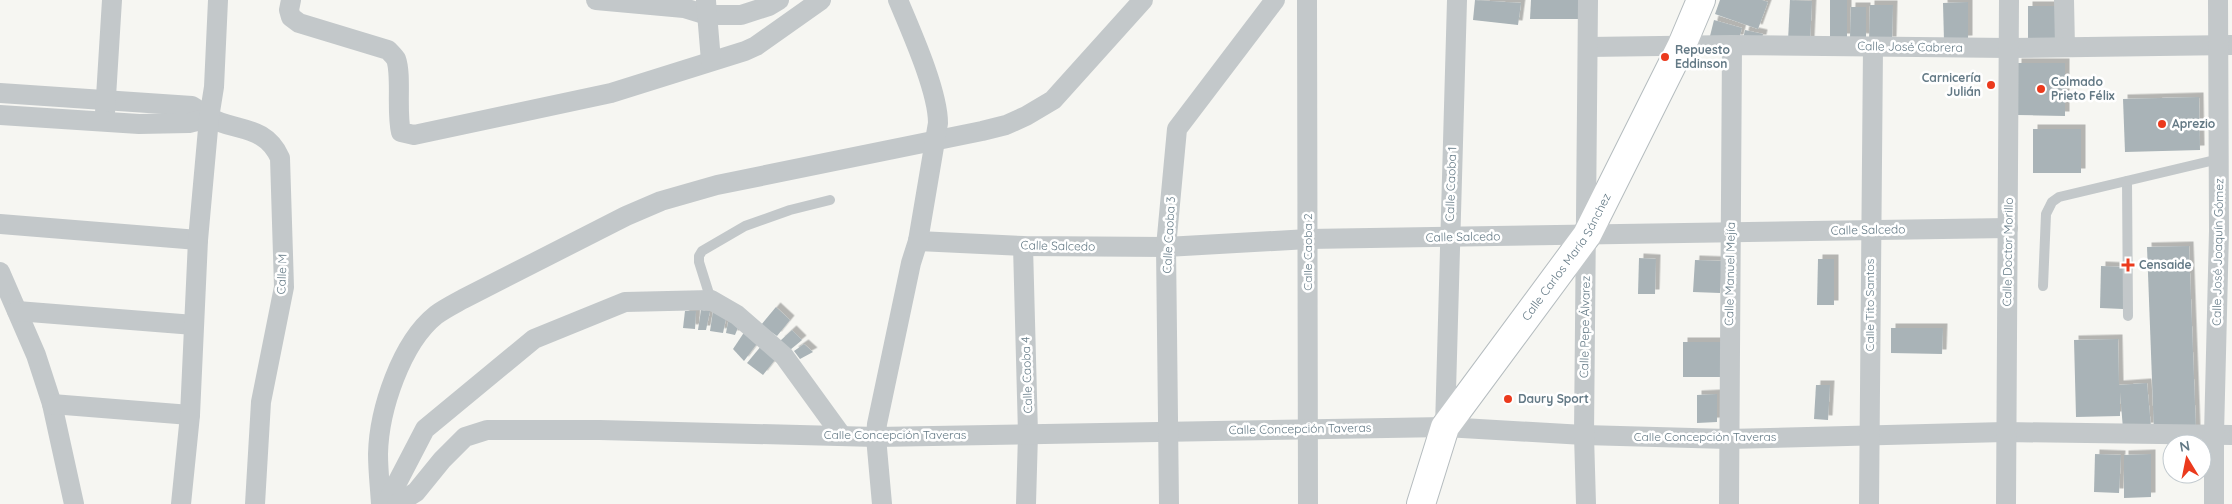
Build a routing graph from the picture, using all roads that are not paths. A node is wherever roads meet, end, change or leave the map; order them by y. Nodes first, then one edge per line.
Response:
1 (112, 0) edge
2 (218, 0) edge
3 (291, 0) edge
4 (596, 0) edge
5 (779, 0) edge
6 (821, 0) edge
7 (898, 0) edge
8 (1143, 0) edge
9 (1275, 0) edge
10 (1307, 0) edge
11 (1457, 0) edge
12 (1588, 0) edge
13 (1701, 0) edge
14 (2009, 0) edge
15 (2064, 0) edge
16 (2218, 0) edge
17 (707, 7) edge
18 (1732, 45) junction
19 (2225, 45) edge
20 (1682, 46) junction
21 (1873, 46) junction
22 (1588, 47) junction
23 (2065, 47) junction
24 (2009, 48) junction
25 (711, 61) junction
26 (0, 93) edge
27 (105, 101) junction
28 (0, 115) edge
29 (209, 118) junction
30 (104, 122) junction
31 (936, 140) junction
32 (2219, 159) junction
33 (2127, 181) junction
34 (830, 200) dead end
35 (0, 224) edge
36 (2008, 228) junction
37 (1870, 230) junction
38 (2226, 232) edge
39 (1731, 233) junction
40 (1587, 235) junction
41 (1450, 237) junction
42 (1308, 239) junction
43 (198, 240) junction
44 (918, 240) junction
45 (1023, 246) junction
46 (1166, 247) junction
47 (0, 272) edge
48 (2043, 286) dead end
49 (711, 300) junction
50 (17, 311) junction
51 (2128, 316) dead end
52 (194, 325) junction
53 (52, 404) junction
54 (190, 416) junction
55 (1445, 427) junction
56 (1308, 428) junction
57 (1168, 431) junction
58 (2005, 432) junction
59 (1028, 434) junction
60 (1869, 434) junction
61 (1584, 435) junction
62 (2223, 435) edge
63 (842, 436) junction
64 (876, 437) junction
65 (1728, 439) junction
66 (77, 504) edge
67 (182, 504) edge
68 (255, 504) edge
69 (381, 504) edge
70 (386, 504) edge
71 (397, 504) edge
72 (882, 504) edge
73 (1026, 504) edge
74 (1169, 504) edge
75 (1308, 504) edge
76 (1421, 504) edge
77 (1586, 504) edge
78 (1729, 504) edge
79 (1869, 504) edge
80 (2006, 504) edge
81 (2214, 504) edge

1 - 27 street
2 - 29 street
3 - 25 street
4 - 17 street
5 - 17 street
6 - 25 street
7 - 31 street
8 - 31 street
9 - 46 street, Calle Caoba 3
10 - 42 street, Calle Caoba 2
11 - 41 street, Calle Caoba 1
12 - 22 street, Calle Pepe Álvarez
13 - 20 street, Calle Carlos María Sánchez
14 - 24 street, Calle Doctor Morillo
15 - 23 street
16 - 19 street, Calle José Joaquín Gómez
17 - 25 street
18 - 20 street, Calle José Cabrera
18 - 21 street, Calle José Cabrera
18 - 39 street, Calle Manuel Mejía
19 - 23 street, Calle José Cabrera
19 - 32 street, Calle José Joaquín Gómez
20 - 22 street, Calle José Cabrera
20 - 40 street, Calle Carlos María Sánchez
21 - 24 street, Calle José Cabrera
21 - 37 street, Calle Tito Santos
22 - 40 street, Calle Pepe Álvarez
23 - 24 street, Calle José Cabrera
24 - 36 street, Calle Doctor Morillo
26 - 27 street
27 - 29 street
27 - 30 street
28 - 30 street
29 - 30 street
29 - 43 street
29 - 68 street, Calle M
31 - 44 street
31 - 69 street
32 - 33 lane
32 - 38 street, Calle José Joaquín Gómez
33 - 48 lane
33 - 51 lane
34 - 49 lane
35 - 43 street
36 - 37 street, Calle Salcedo
36 - 58 street, Calle Doctor Morillo
37 - 39 street, Calle Salcedo
37 - 60 street, Calle Tito Santos
38 - 62 street, Calle José Joaquín Gómez
39 - 40 street, Calle Salcedo
39 - 65 street, Calle Manuel Mejía
40 - 41 street, Calle Salcedo
40 - 55 street, Calle Carlos María Sánchez
40 - 61 street, Calle Pepe Álvarez
41 - 42 street, Calle Salcedo
41 - 55 street, Calle Caoba 1
42 - 46 street, Calle Salcedo
42 - 56 street, Calle Caoba 2
43 - 52 street
44 - 45 street, Calle Salcedo
44 - 64 street
45 - 46 street, Calle Salcedo
45 - 59 street, Calle Caoba 4
46 - 57 street, Calle Caoba 3
47 - 50 street
49 - 63 street
49 - 70 street
50 - 52 street
50 - 53 street
52 - 54 street
53 - 54 street
53 - 66 street
54 - 67 street
55 - 56 street, Calle Concepción Taveras
55 - 61 street, Calle Concepción Taveras
55 - 76 street, Calle Carlos María Sánchez
56 - 57 street, Calle Concepción Taveras
56 - 75 street, Calle Caoba 2
57 - 59 street, Calle Concepción Taveras
57 - 74 street, Calle Caoba 3
58 - 60 street, Calle Concepción Taveras
58 - 62 street, Calle Concepción Taveras
58 - 80 street, Calle Doctor Morillo
59 - 64 street, Calle Concepción Taveras
59 - 73 street, Calle Caoba 4
60 - 65 street, Calle Concepción Taveras
60 - 79 street, Calle Tito Santos
61 - 65 street, Calle Concepción Taveras
61 - 77 street, Calle Pepe Álvarez
62 - 81 street, Calle José Joaquín Gómez
63 - 64 street, Calle Concepción Taveras
63 - 71 street, Calle Concepción Taveras
64 - 72 street
65 - 78 street, Calle Manuel Mejía

